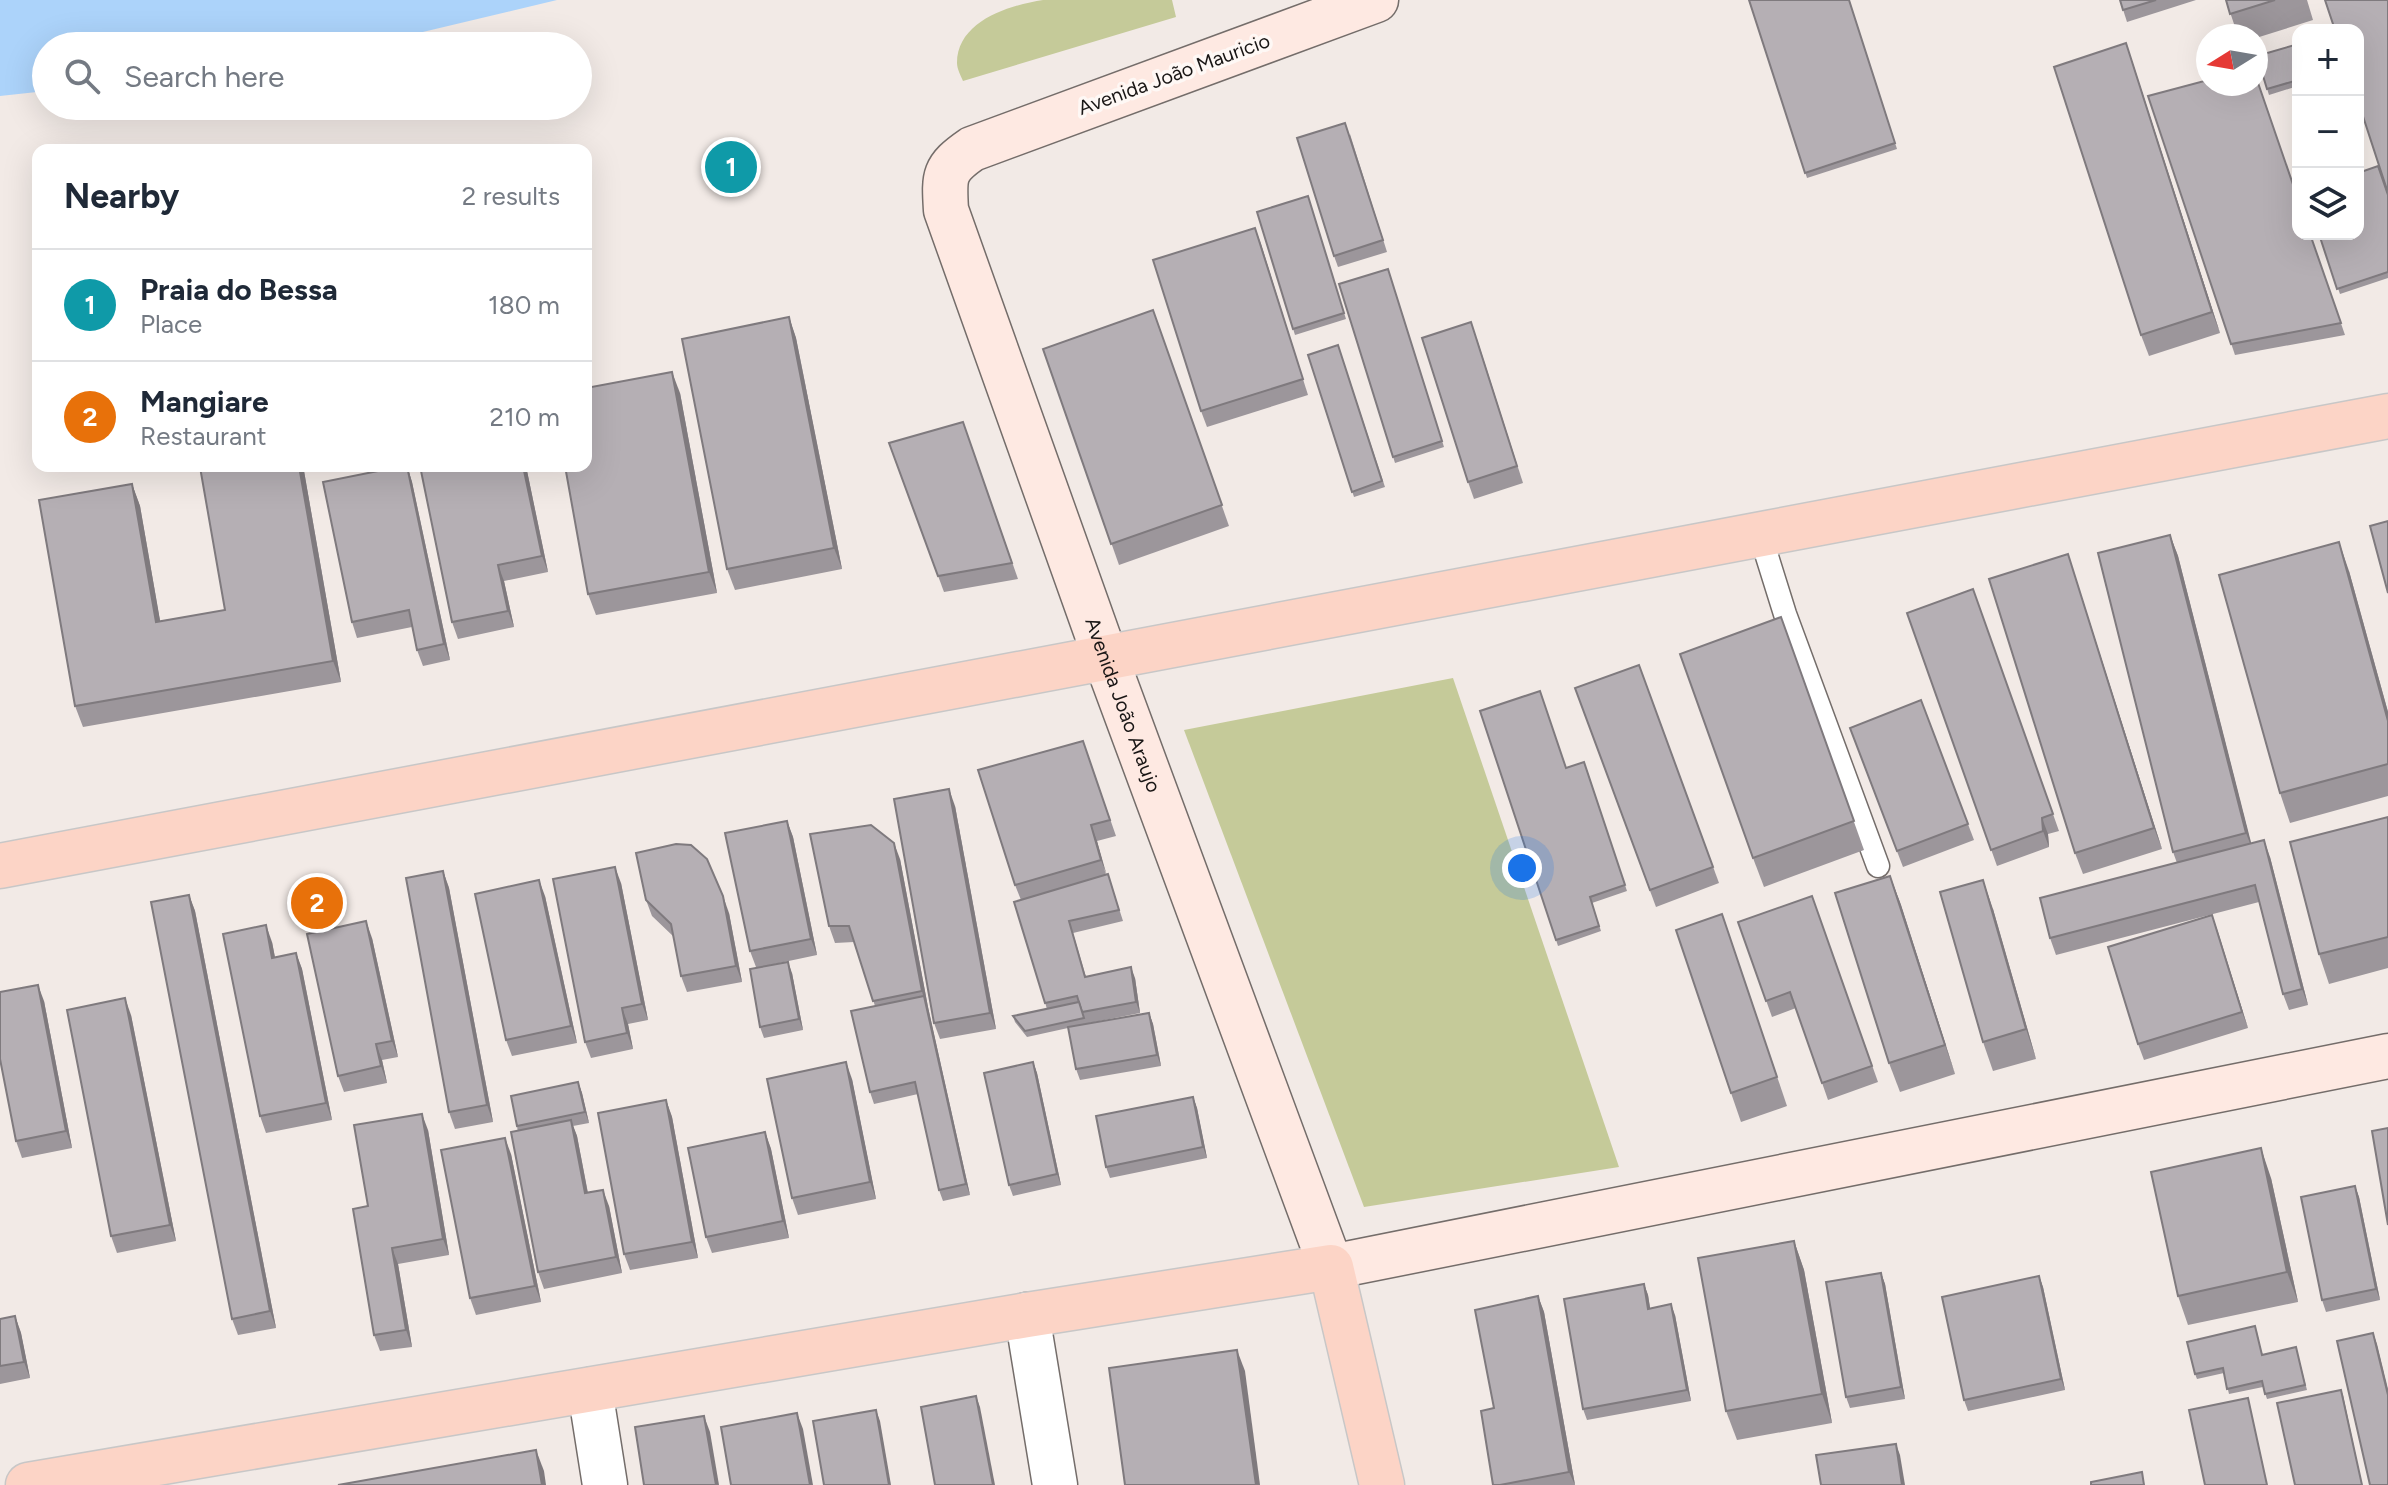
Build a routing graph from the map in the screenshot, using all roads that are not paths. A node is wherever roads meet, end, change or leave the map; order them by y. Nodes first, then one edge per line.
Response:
1 (1376, 0) edge
2 (972, 149) joint
3 (2388, 416) edge
4 (1760, 534) junction
5 (1106, 659) junction
6 (0, 866) edge
7 (1878, 866) dead end
8 (2388, 1056) edge
9 (1331, 1267) junction
10 (1027, 1315) junction
11 (590, 1390) junction
12 (157, 1475) edge
13 (28, 1485) edge
14 (605, 1485) edge
15 (1055, 1485) edge
16 (1382, 1485) edge

1 - 2 main road, Avenida João Mauricio
2 - 5 main road, Avenida João Araujo
3 - 4 main road
4 - 5 main road
4 - 7 lane
5 - 6 main road
5 - 9 main road, Avenida João Araujo
8 - 9 main road
9 - 10 main road
9 - 16 main road
10 - 11 main road
10 - 15 street
11 - 12 main road
11 - 14 street
12 - 13 main road

